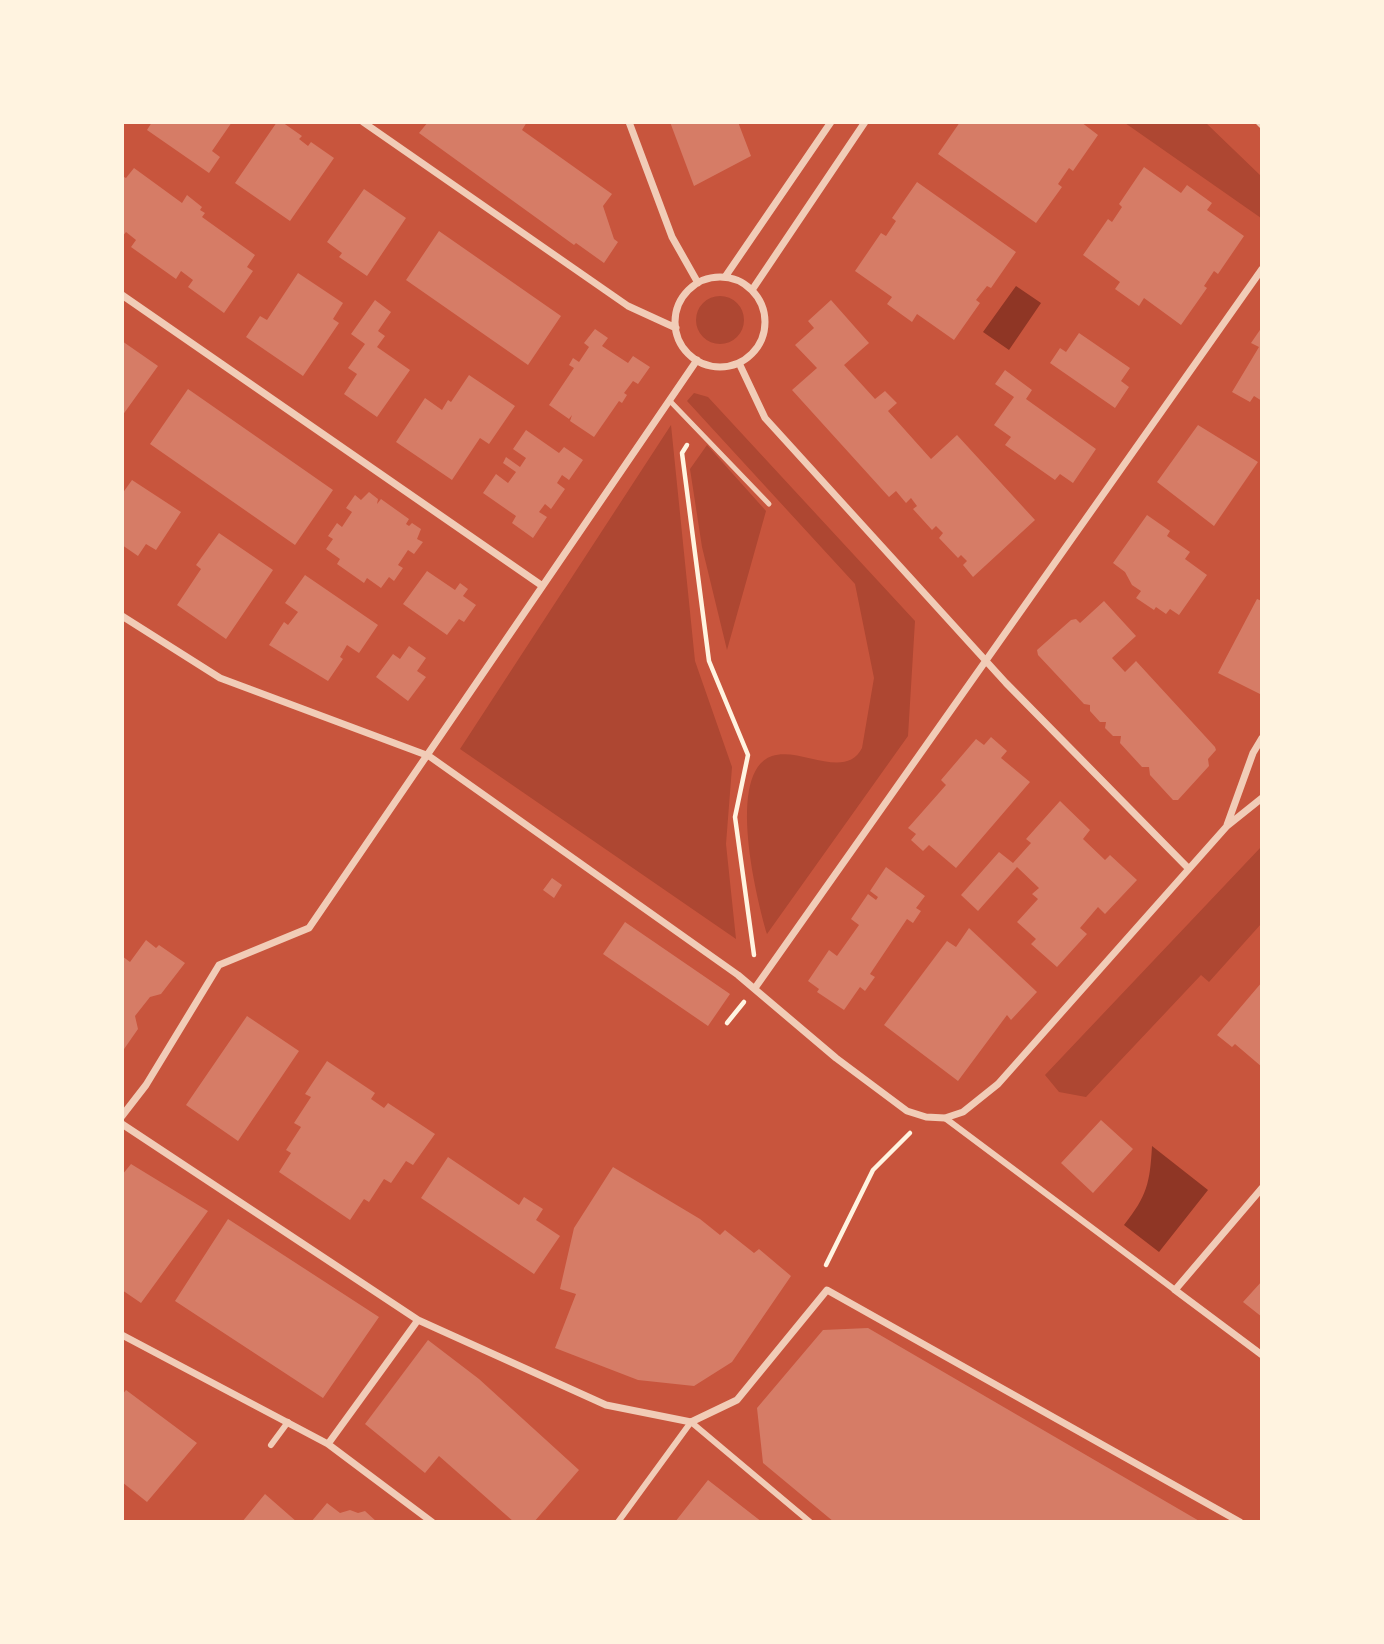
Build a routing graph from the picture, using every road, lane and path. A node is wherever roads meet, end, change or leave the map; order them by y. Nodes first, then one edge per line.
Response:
1 (363, 122) edge
2 (629, 122) edge
3 (831, 122) edge
4 (865, 122) edge
5 (1262, 269) edge
6 (725, 277) junction
7 (698, 282) junction
8 (752, 290) junction
9 (122, 295) edge
10 (676, 328) junction
11 (697, 360) junction
12 (739, 363) junction
13 (669, 400) junction
14 (696, 428) junction
15 (769, 504) dead end
16 (541, 585) junction
17 (122, 616) edge
18 (984, 659) junction
19 (1262, 738) edge
20 (429, 757) junction
21 (1262, 798) edge
22 (1227, 826) junction
23 (1188, 868) junction
24 (755, 988) junction
25 (122, 1116) edge
26 (926, 1117) junction
27 (945, 1118) junction
28 (122, 1124) edge
29 (1262, 1188) edge
30 (826, 1265) dead end
31 (1175, 1290) junction
32 (418, 1320) junction
33 (122, 1335) edge
34 (1262, 1355) edge
35 (288, 1422) junction
36 (691, 1422) junction
37 (328, 1444) junction
38 (271, 1445) dead end
39 (432, 1521) edge
40 (618, 1521) edge
41 (810, 1521) edge
42 (1240, 1521) edge

1 - 10 street
2 - 7 street
3 - 6 street
4 - 8 street
5 - 18 street
6 - 7 street
6 - 8 street
7 - 10 street
8 - 12 street
9 - 16 street
10 - 11 street
11 - 12 street
11 - 13 street
12 - 18 street
13 - 14 lane
13 - 16 street
14 - 15 lane
14 - 24 path
16 - 20 street
17 - 20 street
18 - 23 street
18 - 24 street
19 - 22 street
20 - 24 street
20 - 25 street
21 - 22 street
22 - 23 street
23 - 27 street
24 - 26 street
26 - 27 street
26 - 30 path
27 - 31 street
28 - 32 street
29 - 31 street
31 - 34 street
32 - 36 street
32 - 37 street
33 - 35 street
35 - 37 street
35 - 38 street
36 - 40 street
36 - 41 street
36 - 42 street
37 - 39 street

